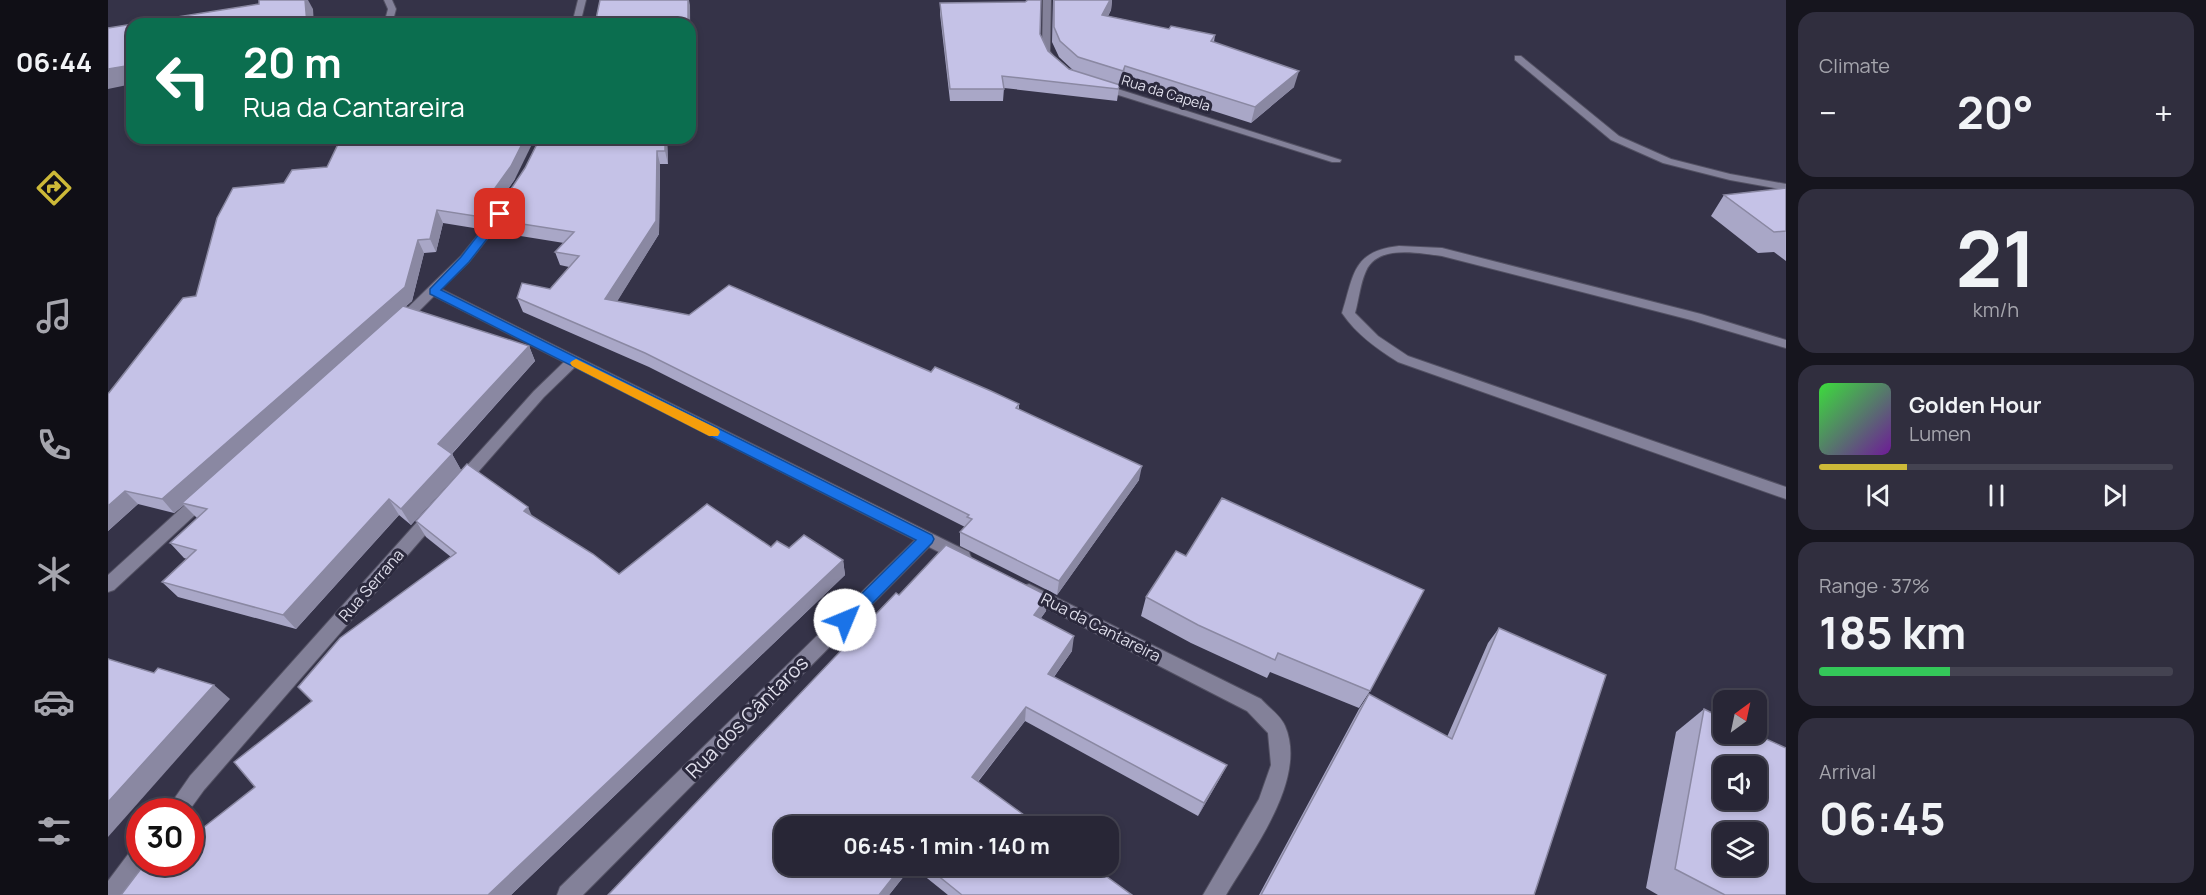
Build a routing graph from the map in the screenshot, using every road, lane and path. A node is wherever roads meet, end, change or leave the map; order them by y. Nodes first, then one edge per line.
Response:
1 (388, 0) edge
2 (582, 0) edge
3 (1047, 0) edge
4 (390, 18) edge
5 (578, 18) edge
6 (1518, 58) dead end
7 (1063, 70) edge
8 (1094, 84) edge
9 (1336, 160) dead end
10 (1786, 187) edge
11 (514, 196) edge
12 (434, 291) junction
13 (386, 333) edge
14 (1786, 344) edge
15 (572, 362) junction
16 (214, 488) edge
17 (1786, 492) edge
18 (927, 539) junction
19 (980, 566) edge
20 (1011, 582) edge
21 (108, 585) edge
22 (186, 798) edge
23 (126, 875) edge
24 (111, 895) edge
25 (568, 895) edge
26 (1214, 895) edge

1 - 4 street
2 - 5 street
3 - 7 street
6 - 10 street
8 - 9 street, Rua da Capela
11 - 12 street
12 - 13 street
12 - 15 street
14 - 17 street
15 - 18 street
15 - 22 street, Rua Serrana
16 - 21 street
18 - 19 street
18 - 25 street, Rua dos Cântaros
20 - 26 street, Rua da Cantareira
23 - 24 street

